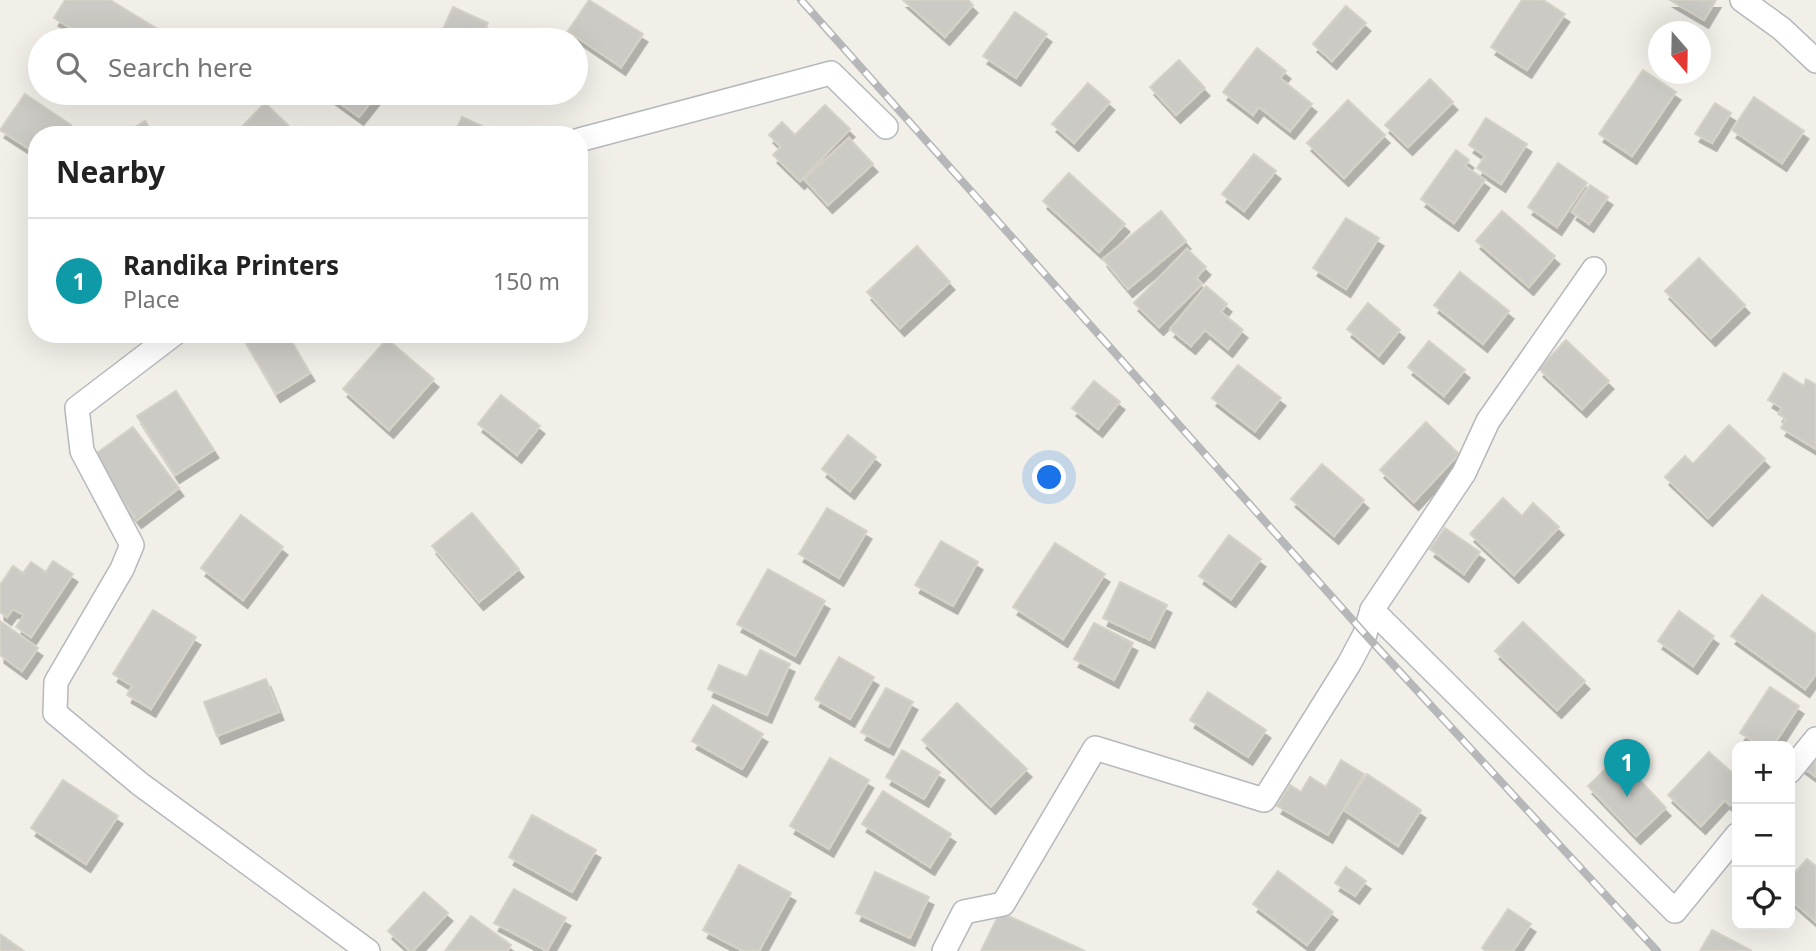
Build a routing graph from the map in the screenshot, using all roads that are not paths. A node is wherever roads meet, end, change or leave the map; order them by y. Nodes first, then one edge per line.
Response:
1 (1742, 0) edge
2 (1816, 61) edge
3 (886, 127) dead end
4 (588, 138) edge
5 (1594, 269) dead end
6 (162, 343) edge
7 (1372, 610) junction
8 (1816, 739) edge
9 (1795, 765) edge
10 (1732, 841) edge
11 (368, 951) edge
12 (944, 951) edge

1 - 2 street
3 - 4 street
5 - 7 street
6 - 11 street
7 - 10 street
7 - 12 street
8 - 9 street

